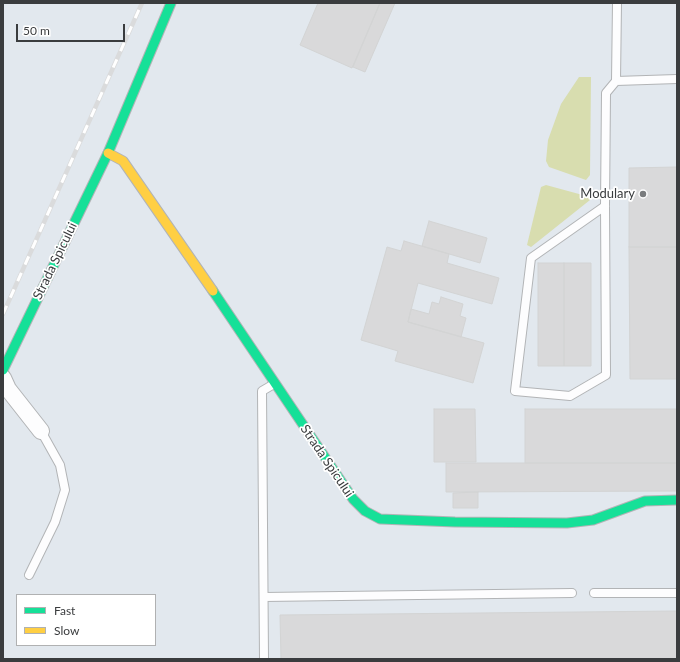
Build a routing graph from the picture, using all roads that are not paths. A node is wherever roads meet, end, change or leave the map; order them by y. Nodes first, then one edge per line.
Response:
1 (170, 3) edge
2 (617, 3) edge
3 (677, 79) edge
4 (616, 81) junction
5 (108, 153) junction
6 (605, 206) junction
7 (3, 370) edge
8 (3, 378) edge
9 (275, 384) junction
10 (41, 431) joint
11 (677, 500) edge
12 (28, 575) dead end
13 (572, 593) dead end
14 (594, 593) dead end
15 (677, 593) edge
16 (264, 597) junction
17 (264, 659) edge

1 - 5 street, Strada Spicului
2 - 4 lane
3 - 4 lane
4 - 6 lane
5 - 7 street, Strada Spicului
5 - 9 street, Strada Spicului
6 - 6 lane
8 - 10 street
9 - 11 street, Strada Spicului
9 - 16 lane
10 - 12 lane
13 - 16 lane
14 - 15 lane
16 - 17 lane

